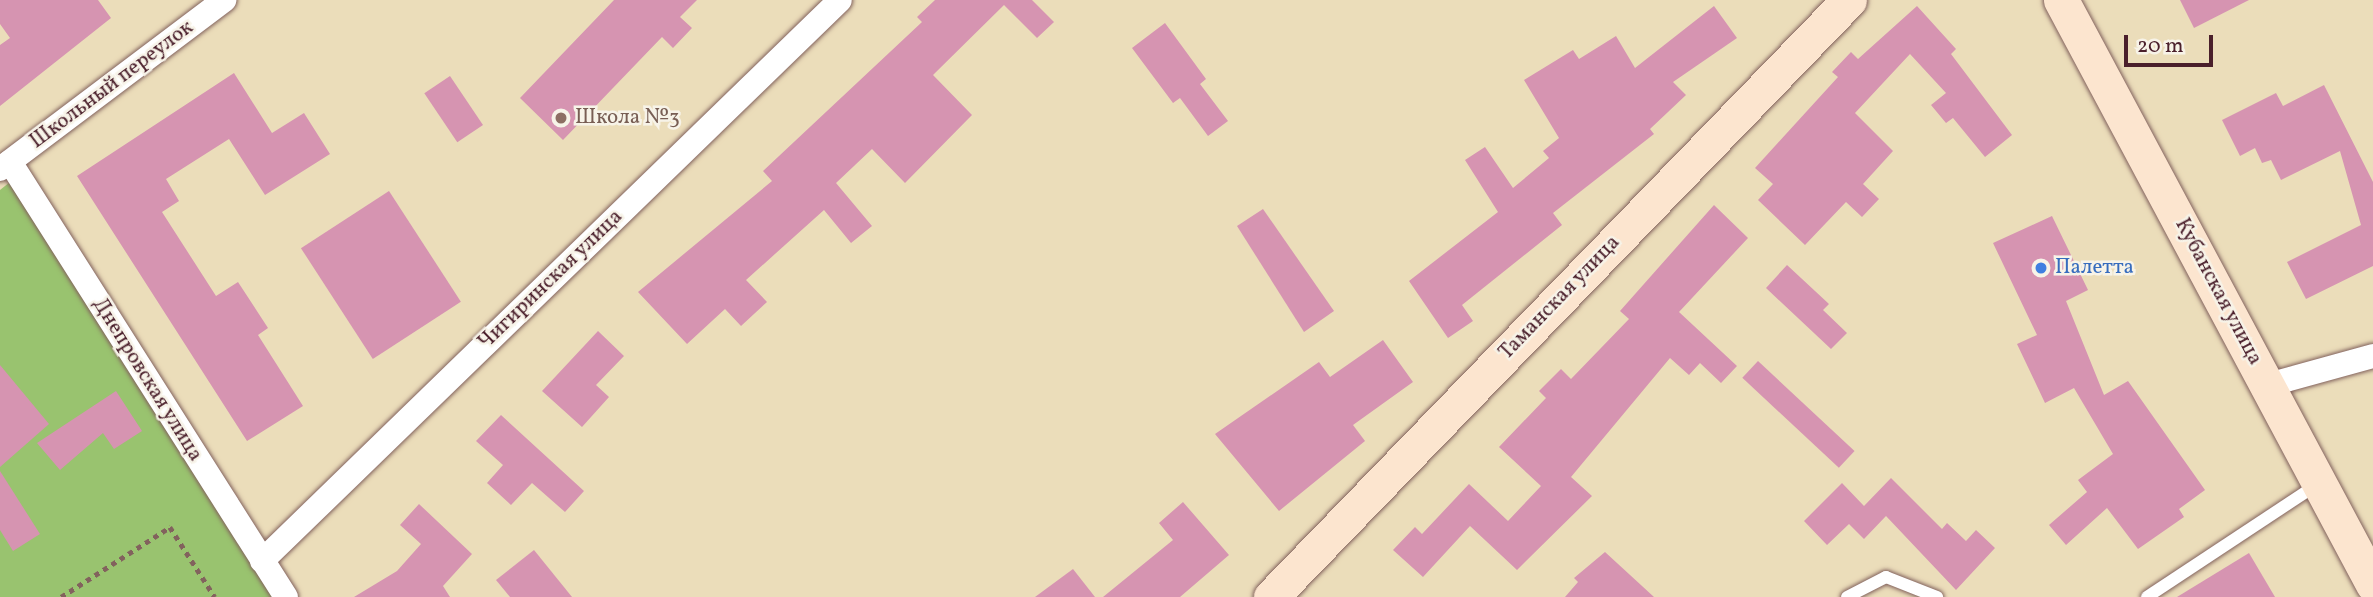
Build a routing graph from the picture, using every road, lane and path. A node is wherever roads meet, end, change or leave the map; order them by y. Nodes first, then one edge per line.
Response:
1 (224, 0) edge
2 (840, 0) edge
3 (1849, 0) edge
4 (2061, 0) edge
5 (5, 165) edge
6 (2373, 356) edge
7 (2267, 385) junction
8 (2319, 483) junction
9 (262, 561) junction
10 (2373, 584) edge
11 (61, 597) edge
12 (215, 597) edge
13 (286, 597) edge
14 (1271, 597) edge
15 (1847, 597) edge
16 (1937, 597) edge
17 (2147, 597) edge

1 - 5 street, Школьный переулок
2 - 9 street, Чигиринская улица
3 - 14 street, Таманская улица
4 - 7 street, Кубанская улица
5 - 9 street, Днепровская улица
6 - 7 street
7 - 8 street, Кубанская улица
8 - 10 street, Кубанская улица
8 - 17 lane
9 - 13 street, Днепровская улица
11 - 12 path
15 - 16 lane

